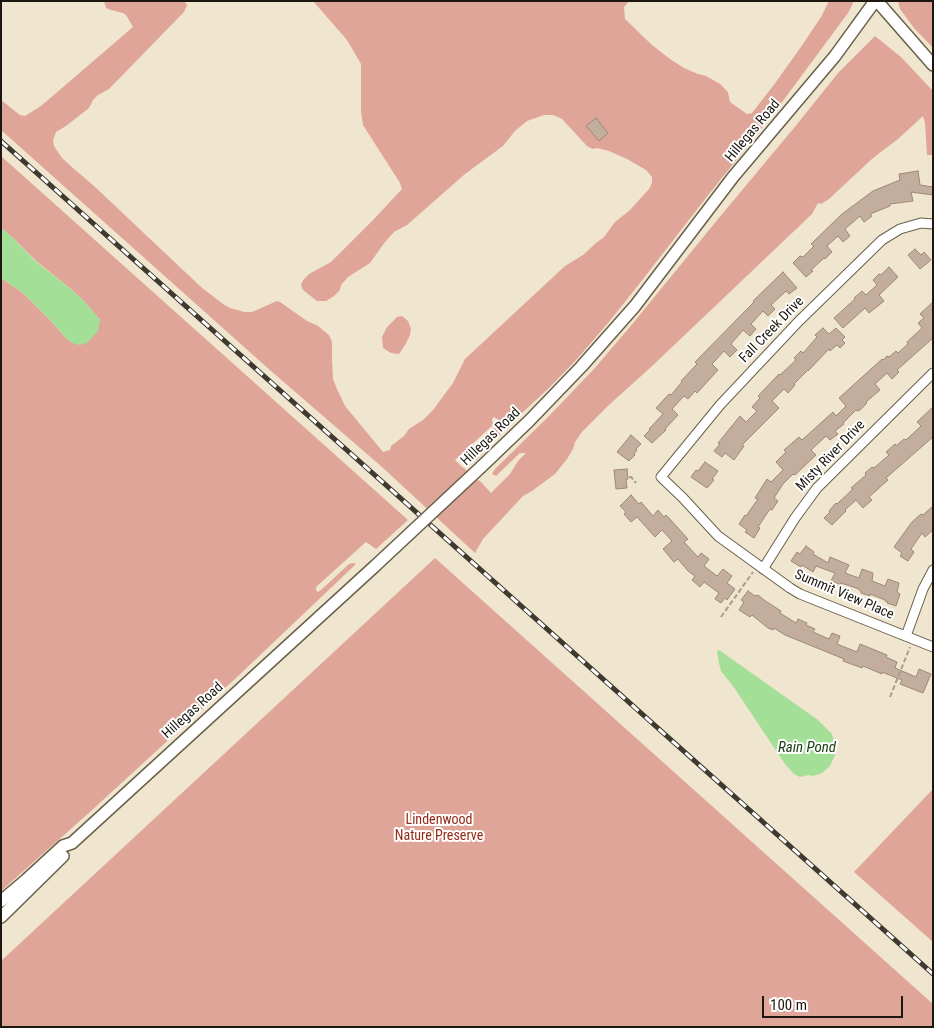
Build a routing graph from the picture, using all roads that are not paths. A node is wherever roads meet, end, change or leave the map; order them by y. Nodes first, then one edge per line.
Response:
1 (876, 1) edge
2 (933, 65) edge
3 (933, 224) edge
4 (933, 373) edge
5 (662, 477) joint
6 (759, 569) junction
7 (933, 570) edge
8 (906, 636) junction
9 (933, 647) edge
10 (72, 843) junction
11 (1, 901) edge
12 (1, 917) edge

1 - 2 main road
1 - 10 main road, Hillegas Road, bridge
3 - 5 street, Fall Creek Drive
4 - 6 street, Misty River Drive
5 - 6 street, Summit View Place
6 - 8 street, Summit View Place
7 - 8 street
8 - 9 street, Summit View Place
10 - 11 main road, Hillegas Road
10 - 12 main road, Hillegas Road

